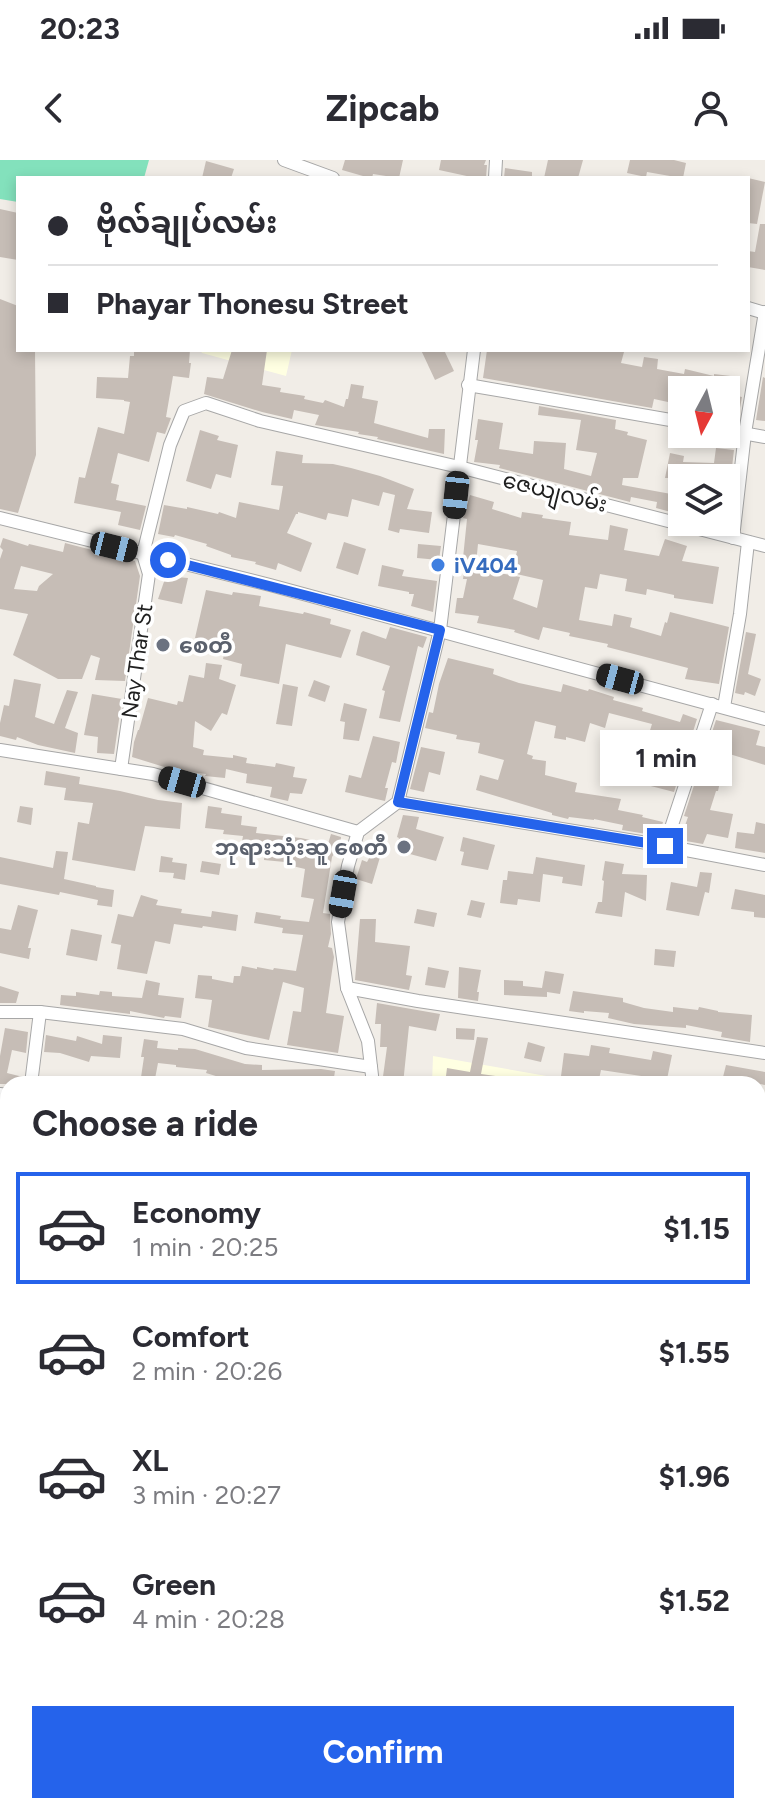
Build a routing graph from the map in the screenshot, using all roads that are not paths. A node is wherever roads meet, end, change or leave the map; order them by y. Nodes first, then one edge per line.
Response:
1 (284, 160) edge
2 (328, 176) edge
3 (765, 312) edge
4 (474, 352) edge
5 (468, 385) junction
6 (206, 403) joint
7 (668, 420) edge
8 (740, 432) edge
9 (745, 433) junction
10 (765, 437) edge
11 (459, 467) junction
12 (0, 518) edge
13 (733, 538) junction
14 (748, 542) junction
15 (765, 546) edge
16 (143, 554) junction
17 (440, 630) junction
18 (718, 706) junction
19 (765, 719) edge
20 (0, 750) edge
21 (121, 769) junction
22 (398, 802) junction
23 (358, 832) junction
24 (665, 846) junction
25 (765, 865) edge
26 (347, 988) junction
27 (0, 1012) edge
28 (40, 1012) junction
29 (765, 1053) edge
30 (371, 1067) junction
31 (32, 1076) edge
32 (372, 1076) edge

1 - 2 street
3 - 9 street
4 - 5 street
5 - 7 street
5 - 11 street
6 - 11 street, ဇေယျလမ်း
6 - 16 street, Nay Thar St
8 - 9 street
9 - 10 street
9 - 13 street
11 - 13 street, ဇေယျလမ်း
11 - 17 street
12 - 16 street
13 - 14 street, ဇေယျလမ်း
14 - 15 street, ဇေယျလမ်း
14 - 18 street
16 - 17 street
16 - 21 street, Nay Thar St
17 - 18 street
17 - 22 street
18 - 19 street
18 - 24 street
20 - 21 street
21 - 23 street
22 - 23 street
22 - 24 street
23 - 26 street
24 - 25 street
26 - 29 street
26 - 30 street
27 - 28 street
28 - 30 street
28 - 31 street
30 - 32 street

